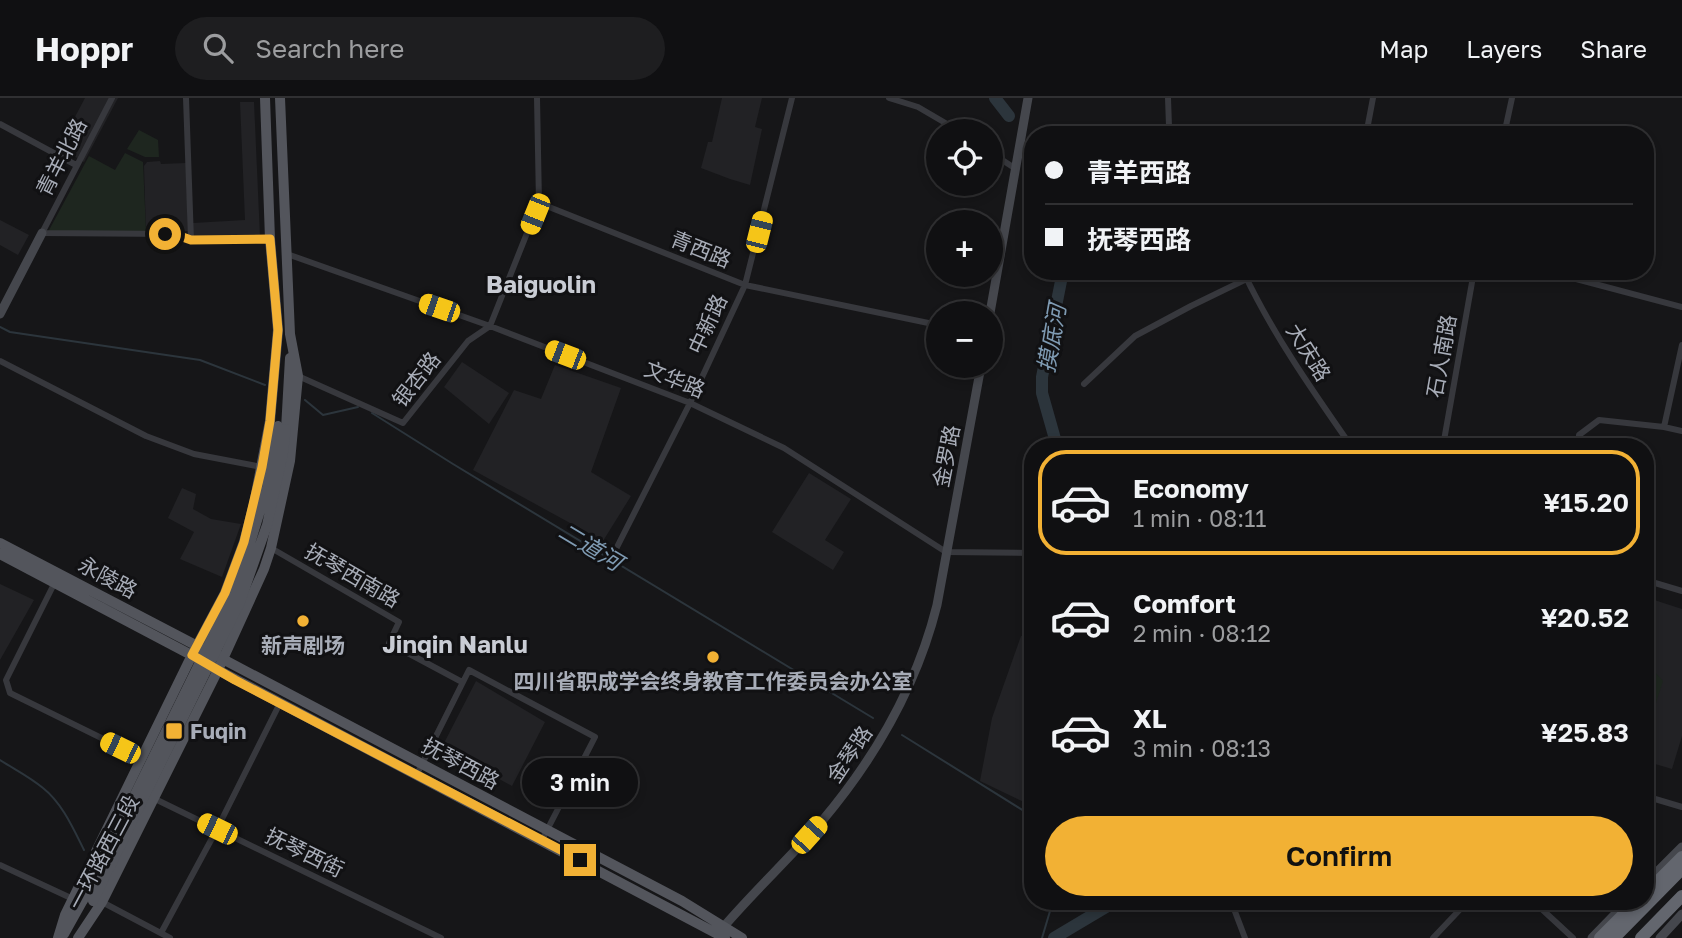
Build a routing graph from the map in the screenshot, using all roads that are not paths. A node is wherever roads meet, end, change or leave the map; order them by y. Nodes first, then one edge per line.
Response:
1 (112, 98) edge
2 (186, 98) edge
3 (265, 98) edge
4 (280, 98) edge
5 (537, 98) edge
6 (792, 98) edge
7 (889, 98) edge
8 (1028, 98) edge
9 (1168, 98) edge
10 (1373, 98) edge
11 (1512, 98) edge
12 (938, 119) edge
13 (0, 124) edge
14 (1169, 126) edge
15 (1368, 126) edge
16 (1506, 126) edge
17 (1003, 160) edge
18 (76, 165) junction
19 (1016, 169) junction
20 (539, 203) junction
21 (42, 233) junction
22 (270, 239) junction
23 (191, 240) junction
24 (287, 254) junction
25 (1236, 280) edge
26 (1248, 280) edge
27 (1472, 280) edge
28 (1580, 280) edge
29 (745, 285) junction
30 (992, 301) edge
31 (1682, 307) edge
32 (0, 314) edge
33 (926, 323) edge
34 (490, 326) junction
35 (278, 330) junction
36 (290, 334) junction
37 (1682, 345) edge
38 (0, 361) edge
39 (298, 376) junction
40 (979, 378) edge
41 (1084, 384) dead end
42 (690, 403) junction
43 (1664, 426) junction
44 (282, 427) junction
45 (1682, 431) edge
46 (1345, 438) edge
47 (1444, 438) edge
48 (1579, 438) edge
49 (262, 467) junction
50 (0, 543) edge
51 (271, 548) junction
52 (615, 551) dead end
53 (946, 552) junction
54 (1024, 553) edge
55 (0, 554) edge
56 (55, 582) junction
57 (1654, 583) edge
58 (1682, 591) edge
59 (195, 650) junction
60 (220, 665) junction
61 (462, 682) junction
62 (280, 704) junction
63 (142, 758) junction
64 (421, 767) junction
65 (153, 798) junction
66 (1654, 799) edge
67 (1682, 807) edge
68 (217, 829) junction
69 (546, 833) junction
70 (1682, 847) edge
71 (1682, 857) edge
72 (0, 866) edge
73 (1682, 869) edge
74 (1654, 875) edge
75 (1654, 885) edge
76 (1682, 896) edge
77 (1654, 897) edge
78 (88, 901) junction
79 (1682, 908) edge
80 (1234, 910) edge
81 (1459, 910) edge
82 (1543, 910) edge
83 (1619, 910) edge
84 (1628, 910) edge
85 (1642, 910) edge
86 (1682, 914) edge
87 (161, 933) junction
88 (720, 934) edge
89 (437, 937) edge
90 (60, 938) edge
91 (77, 938) edge
92 (170, 938) edge
93 (742, 938) edge
94 (1245, 938) edge
95 (1433, 938) edge
96 (1573, 938) edge
97 (1592, 938) edge
98 (1600, 938) edge
99 (1614, 938) edge
100 (1641, 938) edge
101 (1652, 938) edge
102 (1660, 938) edge

1 - 18 street, 青羊北路
2 - 23 street
3 - 22 main road, 一环路西三段
4 - 24 main road, 一环路西三段
5 - 20 street, 银杏路
6 - 29 street, 中新路
7 - 12 street
8 - 19 street
9 - 14 street
10 - 15 street
11 - 16 street
13 - 18 street
17 - 19 street
18 - 21 street, 青羊北路
19 - 30 street
20 - 29 street, 青西路
20 - 34 street, 银杏路
21 - 23 street
21 - 32 street
22 - 23 street
22 - 35 main road, 一环路西三段
24 - 34 street, 文华路
24 - 36 main road, 一环路西三段
25 - 41 street
26 - 46 street, 大庆路
27 - 47 street, 石人南路
28 - 31 street
29 - 33 street, 青西路
29 - 42 street, 中新路
34 - 39 street, 银杏路
34 - 42 street, 文华路
35 - 44 main road
35 - 49 main road, 一环路西三段
36 - 39 main road, 一环路西三段
36 - 44 main road
37 - 43 street
38 - 49 street
39 - 51 main road, 一环路西三段
40 - 53 street, 金罗路
42 - 52 street, 中新路
42 - 53 street, 文华路
43 - 45 street
43 - 48 street
44 - 78 main road, bridge
49 - 59 main road, 一环路西三段
50 - 59 main road, 永陵路
51 - 60 main road, 一环路西三段
51 - 61 street, 抚琴西南路
53 - 54 street
53 - 88 street, 金琴路
55 - 56 main road, 永陵路
56 - 59 main road, 永陵路
56 - 63 street
57 - 58 street
59 - 60 main road, 抚琴西路
59 - 63 main road, 一环路西三段
60 - 62 main road, 抚琴西路
60 - 64 main road, 抚琴西路
60 - 65 main road, 一环路西三段
61 - 64 street
61 - 69 street
62 - 68 street
62 - 88 main road, 抚琴西路
63 - 78 main road, 一环路西三段
64 - 69 main road, 抚琴西路
65 - 68 street, 抚琴西街
65 - 78 main road, 一环路西三段
66 - 67 street
68 - 87 street
68 - 89 street, 抚琴西街
69 - 88 main road, 抚琴西路
70 - 74 street
71 - 75 highway
72 - 78 street
73 - 77 highway
76 - 100 highway
78 - 87 street
78 - 90 main road
78 - 91 main road
79 - 101 highway
80 - 94 street
81 - 95 street
82 - 96 street
83 - 97 street
84 - 98 highway
85 - 99 highway
86 - 102 street
87 - 92 street
88 - 93 main road, 抚琴西路

